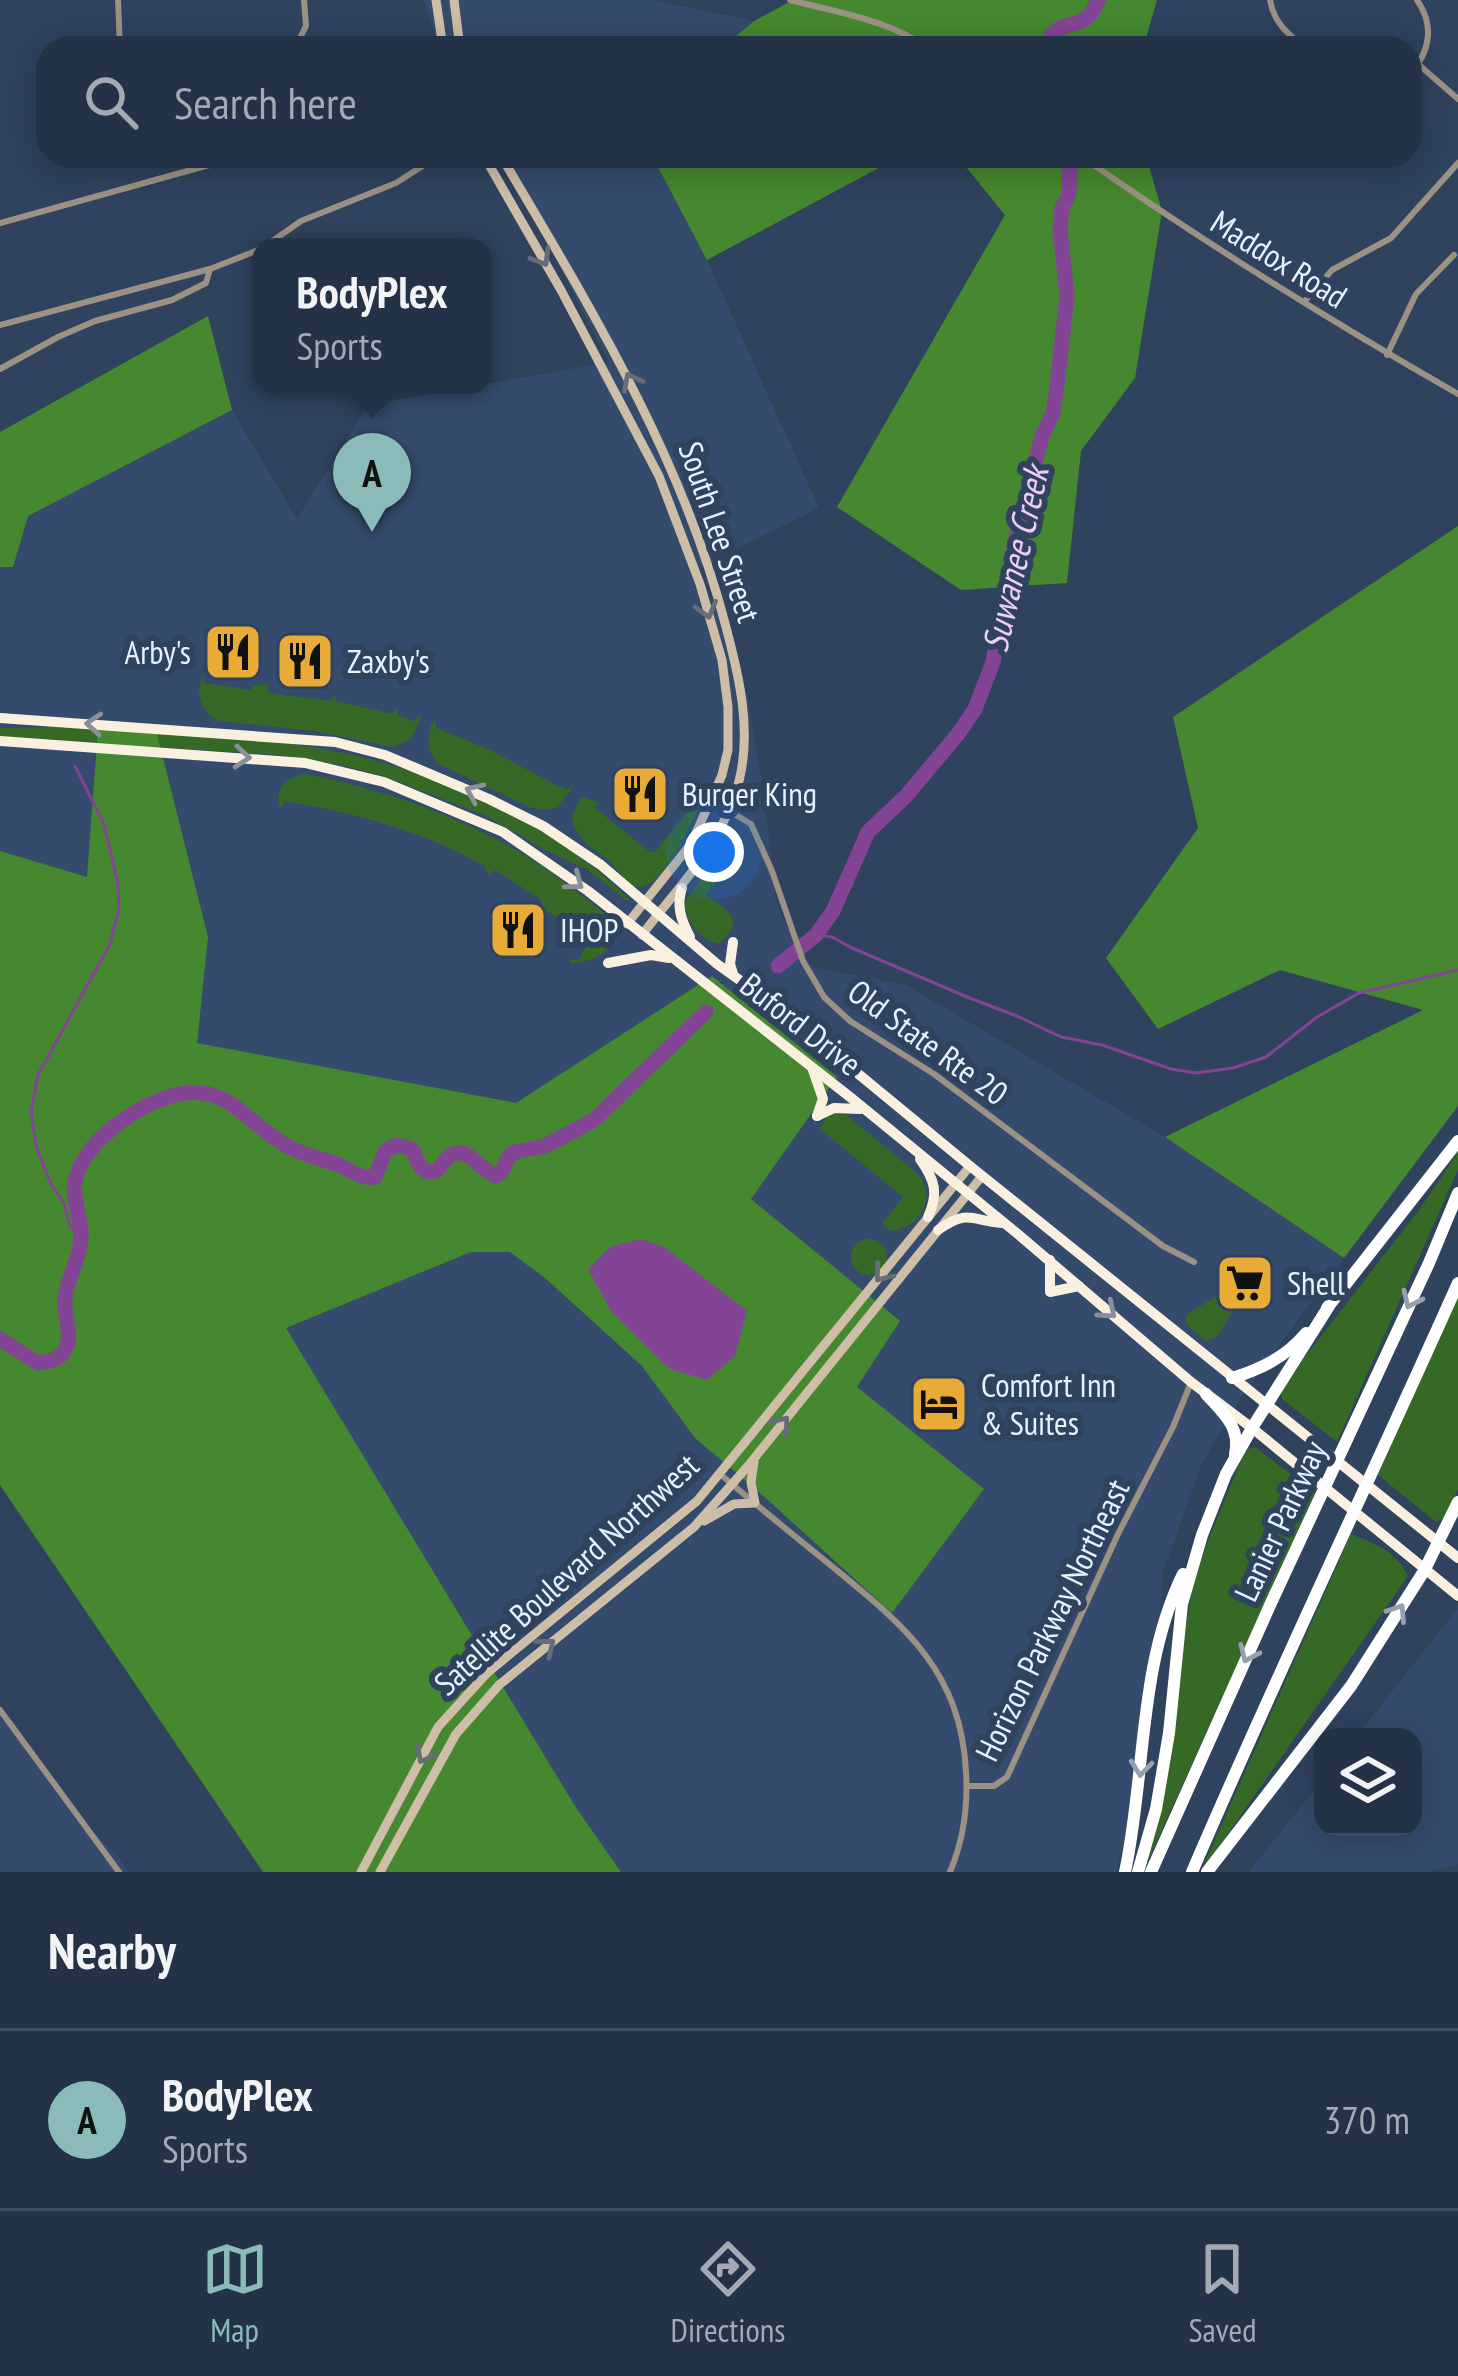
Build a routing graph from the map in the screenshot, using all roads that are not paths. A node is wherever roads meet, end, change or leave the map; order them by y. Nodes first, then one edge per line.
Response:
1 (118, 0) edge
2 (304, 0) edge
3 (436, 0) edge
4 (454, 0) edge
5 (790, 0) edge
6 (1270, 0) edge
7 (1418, 0) edge
8 (120, 36) edge
9 (301, 36) edge
10 (441, 36) edge
11 (458, 36) edge
12 (909, 36) edge
13 (1291, 36) edge
14 (1422, 56) edge
15 (1422, 68) edge
16 (1458, 99) edge
17 (1458, 163) edge
18 (198, 168) edge
19 (419, 168) edge
20 (491, 168) edge
21 (508, 168) edge
22 (1098, 168) edge
23 (0, 223) edge
24 (276, 238) edge
25 (252, 255) edge
26 (1454, 256) dead end
27 (210, 269) junction
28 (1304, 302) junction
29 (0, 325) edge
30 (1387, 355) junction
31 (0, 369) edge
32 (1458, 394) edge
33 (0, 718) edge
34 (0, 741) edge
35 (712, 801) junction
36 (727, 811) junction
37 (682, 888) junction
38 (642, 903) junction
39 (657, 915) junction
40 (627, 924) junction
41 (642, 935) junction
42 (698, 948) junction
43 (674, 959) junction
44 (608, 963) dead end
45 (734, 975) junction
46 (812, 1066) junction
47 (865, 1109) junction
48 (1458, 1142) edge
49 (911, 1147) junction
50 (970, 1166) junction
51 (982, 1176) junction
52 (956, 1183) junction
53 (968, 1192) junction
54 (1458, 1193) edge
55 (928, 1217) junction
56 (1006, 1224) junction
57 (938, 1230) junction
58 (1049, 1260) junction
59 (1194, 1262) dead end
60 (1458, 1283) edge
61 (1079, 1286) junction
62 (1329, 1306) junction
63 (1232, 1378) junction
64 (1191, 1382) junction
65 (1206, 1394) junction
66 (1265, 1405) junction
67 (1252, 1428) junction
68 (755, 1458) junction
69 (1233, 1461) junction
70 (719, 1473) junction
71 (732, 1485) junction
72 (1458, 1502) edge
73 (755, 1503) junction
74 (694, 1527) junction
75 (1202, 1535) junction
76 (1439, 1542) junction
77 (1458, 1558) edge
78 (1424, 1571) junction
79 (1458, 1596) edge
80 (0, 1710) edge
81 (967, 1786) junction
82 (119, 1872) edge
83 (361, 1872) edge
84 (380, 1872) edge
85 (950, 1872) edge
86 (1125, 1872) edge
87 (1138, 1872) edge
88 (1151, 1872) edge
89 (1192, 1872) edge
90 (1207, 1872) edge

1 - 8 street
2 - 9 street
3 - 10 main road
4 - 11 main road
5 - 12 street
6 - 13 street
7 - 14 street
15 - 16 street
17 - 28 street
18 - 23 street
19 - 24 street
20 -> 35 main road, South Lee Street
36 -> 21 main road, South Lee Street
22 - 28 street, Maddox Road
25 - 27 street
26 - 30 street
27 - 29 street
27 - 31 street
28 - 30 street, Maddox Road
30 - 32 street, Maddox Road
38 -> 33 highway, Buford Drive
34 -> 40 highway, Buford Drive
35 - 36 street, Old State Rte 20
35 - 38 main road, South Lee Street
36 - 37 main road, South Lee Street
36 - 59 street, Old State Rte 20
37 - 39 main road, South Lee Street
37 - 42 highway
38 - 39 highway, Buford Drive
38 - 40 main road, South Lee Street
39 - 41 main road, South Lee Street
39 - 42 highway, Buford Drive
40 - 41 highway, Buford Drive
41 - 43 highway, Buford Drive
42 - 45 highway, Buford Drive
42 - 45 highway
43 - 44 highway
43 - 46 highway, Buford Drive
45 - 50 highway, Buford Drive
46 - 47 highway, Buford Drive
46 - 47 highway
47 - 49 highway, Buford Drive
48 - 62 highway
49 - 52 highway, Buford Drive
49 - 55 highway
50 - 51 highway, Buford Drive
50 - 52 main road, Satellite Boulevard Northwest
51 - 53 main road, Satellite Boulevard Northwest
51 - 63 highway, Buford Drive
52 - 53 highway, Buford Drive
52 - 55 main road, Satellite Boulevard Northwest
53 - 56 highway, Buford Drive
53 - 57 main road, Satellite Boulevard Northwest
54 -> 88 highway, Lanier Parkway
55 -> 70 main road, Satellite Boulevard Northwest
56 - 57 highway
56 - 58 highway, Buford Drive
68 -> 57 main road, Satellite Boulevard Northwest
58 - 61 highway, Buford Drive
58 - 61 highway
60 - 89 highway, Lanier Parkway
61 -> 64 highway, Buford Drive
62 - 63 highway
62 - 66 highway
63 - 66 highway, Buford Drive
64 - 65 highway, Buford Drive
64 - 81 street, Horizon Parkway Northeast
65 - 67 highway, Buford Drive
65 - 69 highway
66 - 67 highway
66 - 76 highway, Buford Drive
67 - 69 highway
67 - 78 highway, Buford Drive
68 - 71 main road, Satellite Boulevard Northwest
68 - 73 main road
69 - 75 highway
70 - 71 street, Horizon Parkway Northeast
70 -> 83 main road, Satellite Boulevard Northwest
71 - 73 street, Horizon Parkway Northeast
71 - 74 main road, Satellite Boulevard Northwest
72 - 76 highway
73 - 74 main road
73 - 81 street, Horizon Parkway Northeast
84 -> 74 main road, Satellite Boulevard Northwest
75 -> 86 highway
75 - 87 highway
76 - 77 highway, Buford Drive
76 - 78 highway
78 - 79 highway, Buford Drive
90 -> 78 highway
80 - 82 street
81 - 85 street, Horizon Parkway Northeast

